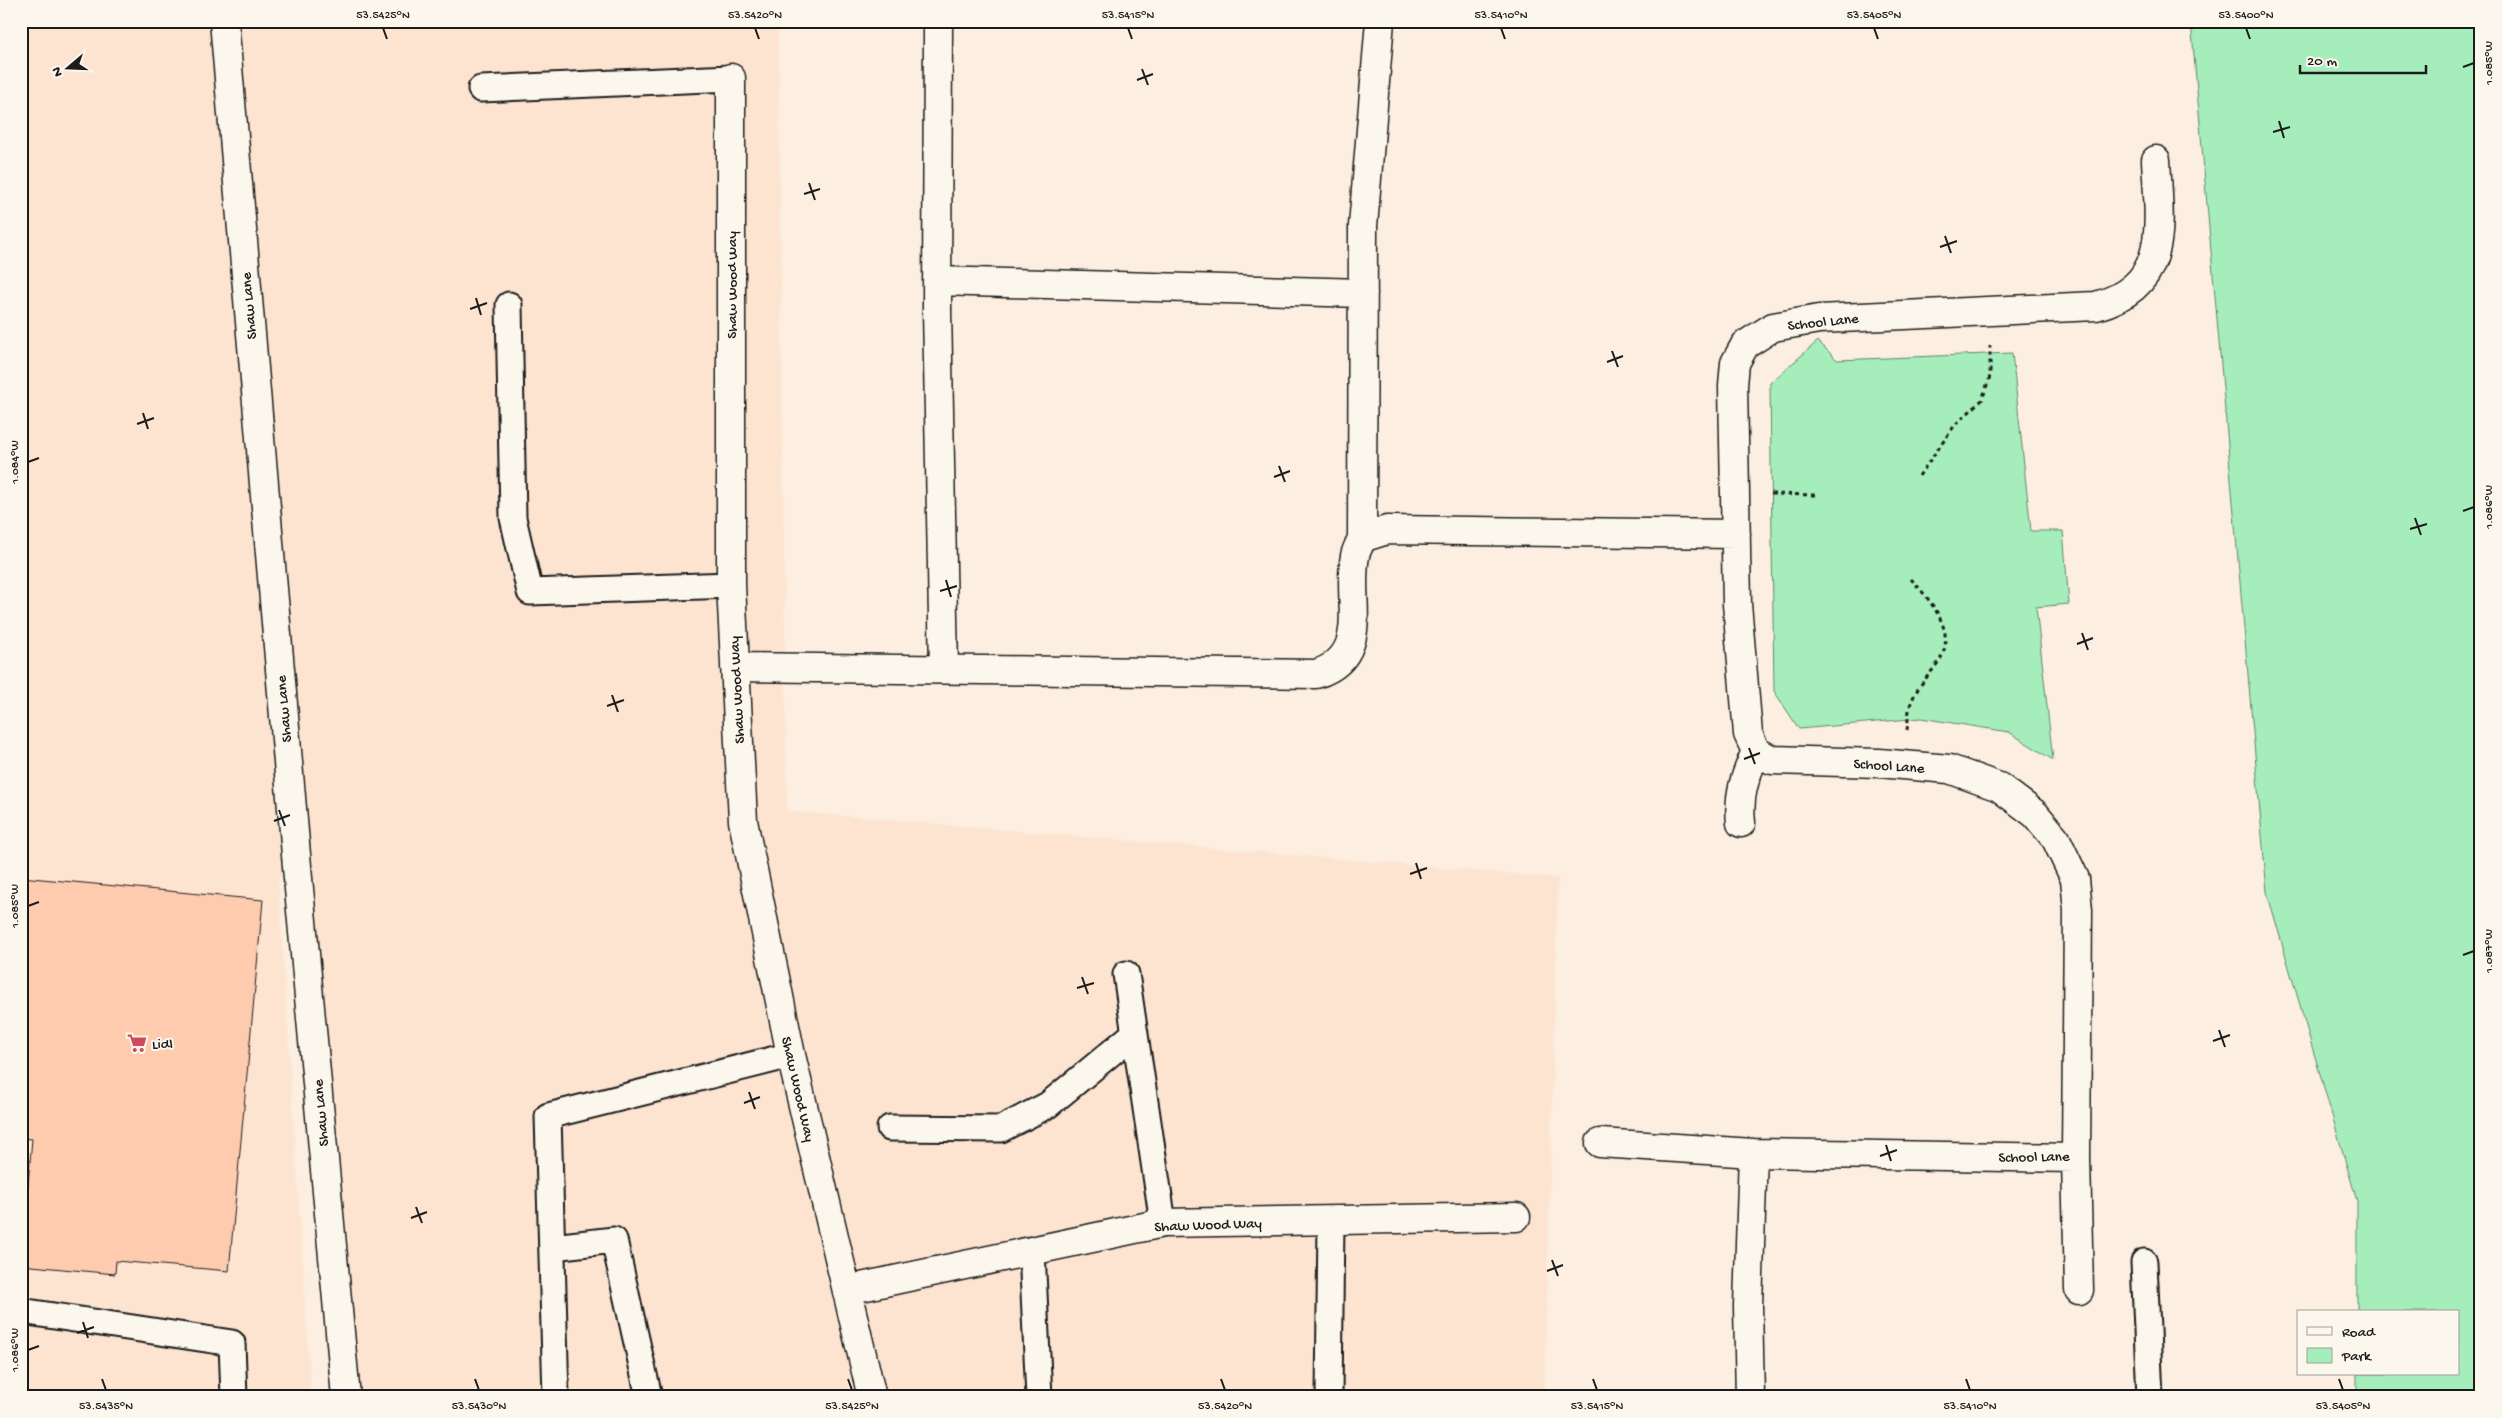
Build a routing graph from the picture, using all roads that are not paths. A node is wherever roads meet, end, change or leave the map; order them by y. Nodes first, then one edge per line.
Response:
1 (224, 21) edge
2 (938, 21) edge
3 (1380, 21) edge
4 (731, 78) joint
5 (481, 89) dead end
6 (2156, 160) dead end
7 (937, 281) junction
8 (1363, 293) junction
9 (509, 305) dead end
10 (1736, 534) junction
11 (1362, 538) junction
12 (731, 586) junction
13 (735, 667) junction
14 (944, 669) junction
15 (1756, 751) junction
16 (1740, 823) dead end
17 (1126, 974) dead end
18 (1135, 1033) junction
19 (791, 1054) junction
20 (890, 1128) dead end
21 (1600, 1143) dead end
22 (1754, 1153) junction
23 (2076, 1158) junction
24 (1516, 1218) dead end
25 (1331, 1221) junction
26 (1163, 1223) junction
27 (553, 1247) junction
28 (1032, 1251) junction
29 (2144, 1262) dead end
30 (846, 1290) junction
31 (2080, 1290) dead end
32 (21, 1311) edge
33 (234, 1397) edge
34 (346, 1397) edge
35 (556, 1397) edge
36 (649, 1397) edge
37 (872, 1397) edge
38 (1039, 1397) edge
39 (1329, 1397) edge
40 (1750, 1397) edge
41 (2150, 1397) edge

1 - 34 street, Shaw Lane
2 - 7 street
3 - 8 street
4 - 5 lane
4 - 12 street, Shaw Wood Way
6 - 10 street, School Lane
7 - 8 street
7 - 14 street
8 - 11 street
9 - 12 lane
10 - 11 street
10 - 15 street, School Lane
11 - 14 street
12 - 13 street, Shaw Wood Way
13 - 14 street
13 - 19 street, Shaw Wood Way
15 - 16 street
15 - 23 street, School Lane
17 - 18 lane
18 - 20 lane
18 - 26 lane
19 - 27 lane
19 - 30 street, Shaw Wood Way
21 - 22 street, School Lane
22 - 23 street, School Lane
22 - 40 street
23 - 31 street
24 - 25 street, Shaw Wood Way
25 - 26 street, Shaw Wood Way
25 - 39 lane
26 - 28 street, Shaw Wood Way
27 - 35 lane
27 - 36 lane
28 - 30 street, Shaw Wood Way
28 - 38 lane
29 - 41 lane
30 - 37 street, Shaw Wood Way
32 - 33 lane

